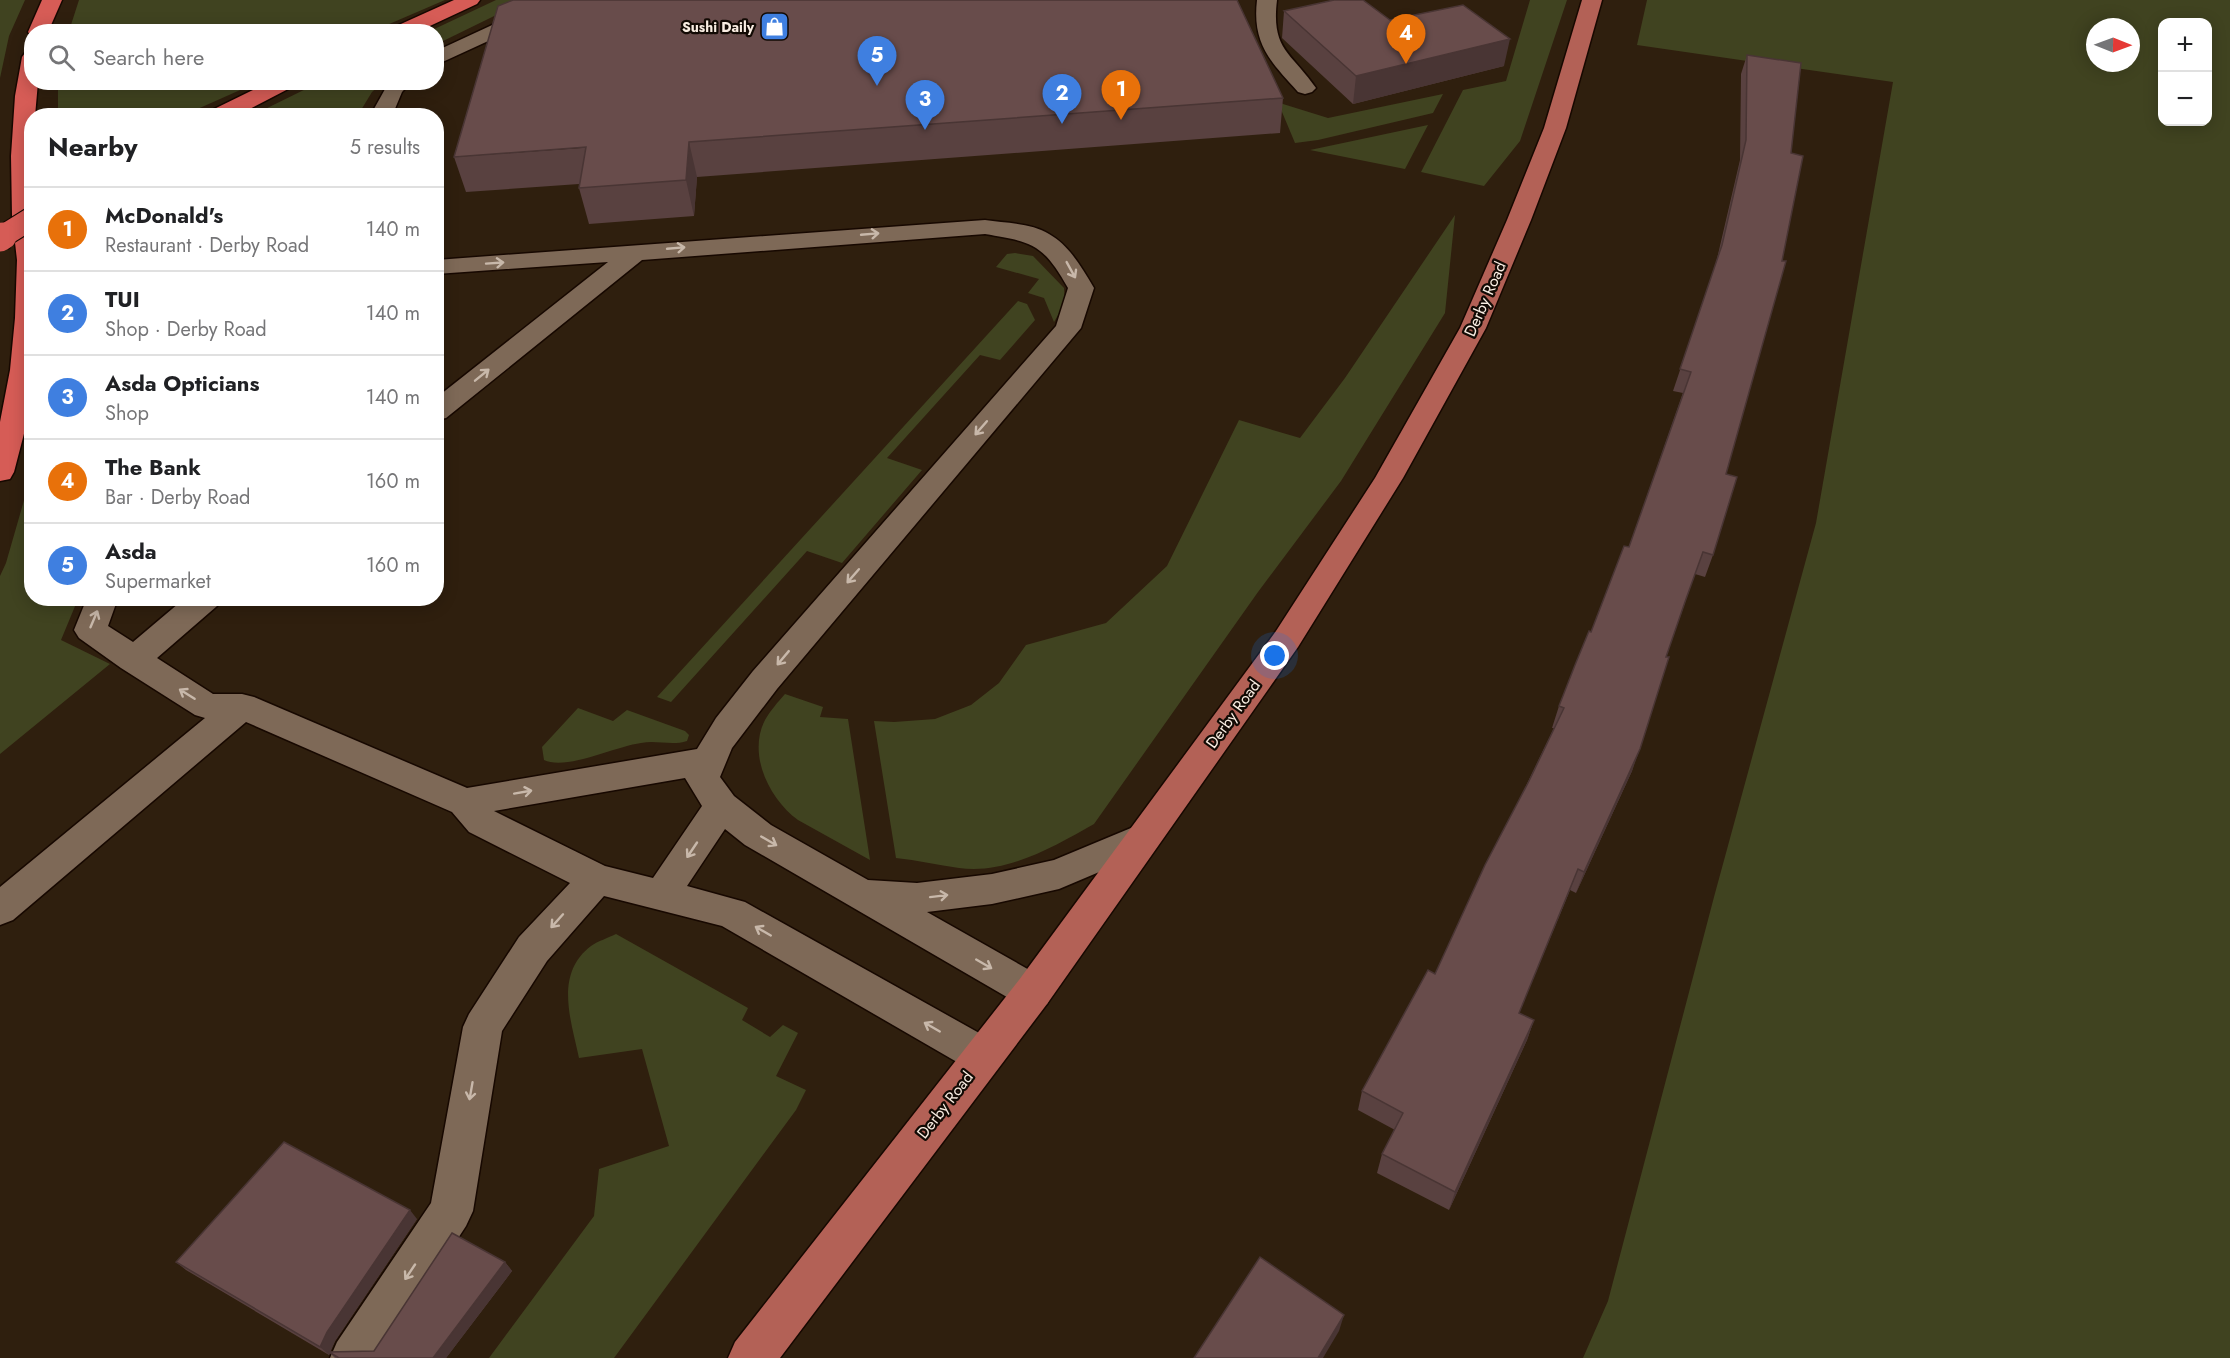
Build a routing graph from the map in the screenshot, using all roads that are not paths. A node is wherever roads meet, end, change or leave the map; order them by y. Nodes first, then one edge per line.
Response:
1 (52, 0) edge
2 (470, 0) edge
3 (562, 0) edge
4 (1267, 0) edge
5 (1592, 0) edge
6 (42, 24) edge
7 (417, 24) edge
8 (444, 55) edge
9 (1305, 88) dead end
10 (27, 90) edge
11 (271, 90) edge
12 (393, 90) edge
13 (26, 108) edge
14 (234, 108) edge
15 (385, 108) edge
16 (24, 129) edge
17 (24, 217) edge
18 (24, 223) edge
19 (0, 238) edge
20 (635, 253) junction
21 (444, 266) edge
22 (24, 358) edge
23 (444, 406) edge
24 (0, 472) edge
25 (100, 606) edge
26 (197, 606) edge
27 (133, 660) junction
28 (242, 706) junction
29 (707, 761) junction
30 (465, 802) junction
31 (722, 806) junction
32 (1143, 838) junction
33 (597, 879) junction
34 (860, 893) junction
35 (662, 894) junction
36 (0, 909) edge
37 (1033, 992) junction
38 (983, 1056) junction
39 (353, 1358) edge
40 (751, 1358) edge

1 - 6 highway
2 - 7 highway
3 - 8 lane
4 - 9 lane
5 - 32 main road, Derby Road
10 - 13 highway
11 - 14 highway
12 - 15 lane
16 - 17 highway
18 - 19 highway, bridge
21 -> 20 lane
23 -> 20 lane
20 -> 29 lane
22 - 24 highway
27 -> 25 lane
26 - 27 lane
28 -> 27 lane
28 - 30 lane
28 - 36 lane
30 -> 29 lane
29 - 31 lane
30 - 33 lane
31 -> 34 lane
31 -> 35 lane
34 -> 32 lane
32 - 37 main road, Derby Road
33 - 35 lane
33 -> 39 lane
34 -> 37 lane
38 -> 35 lane
37 - 38 main road, Derby Road
38 - 40 main road, Derby Road

